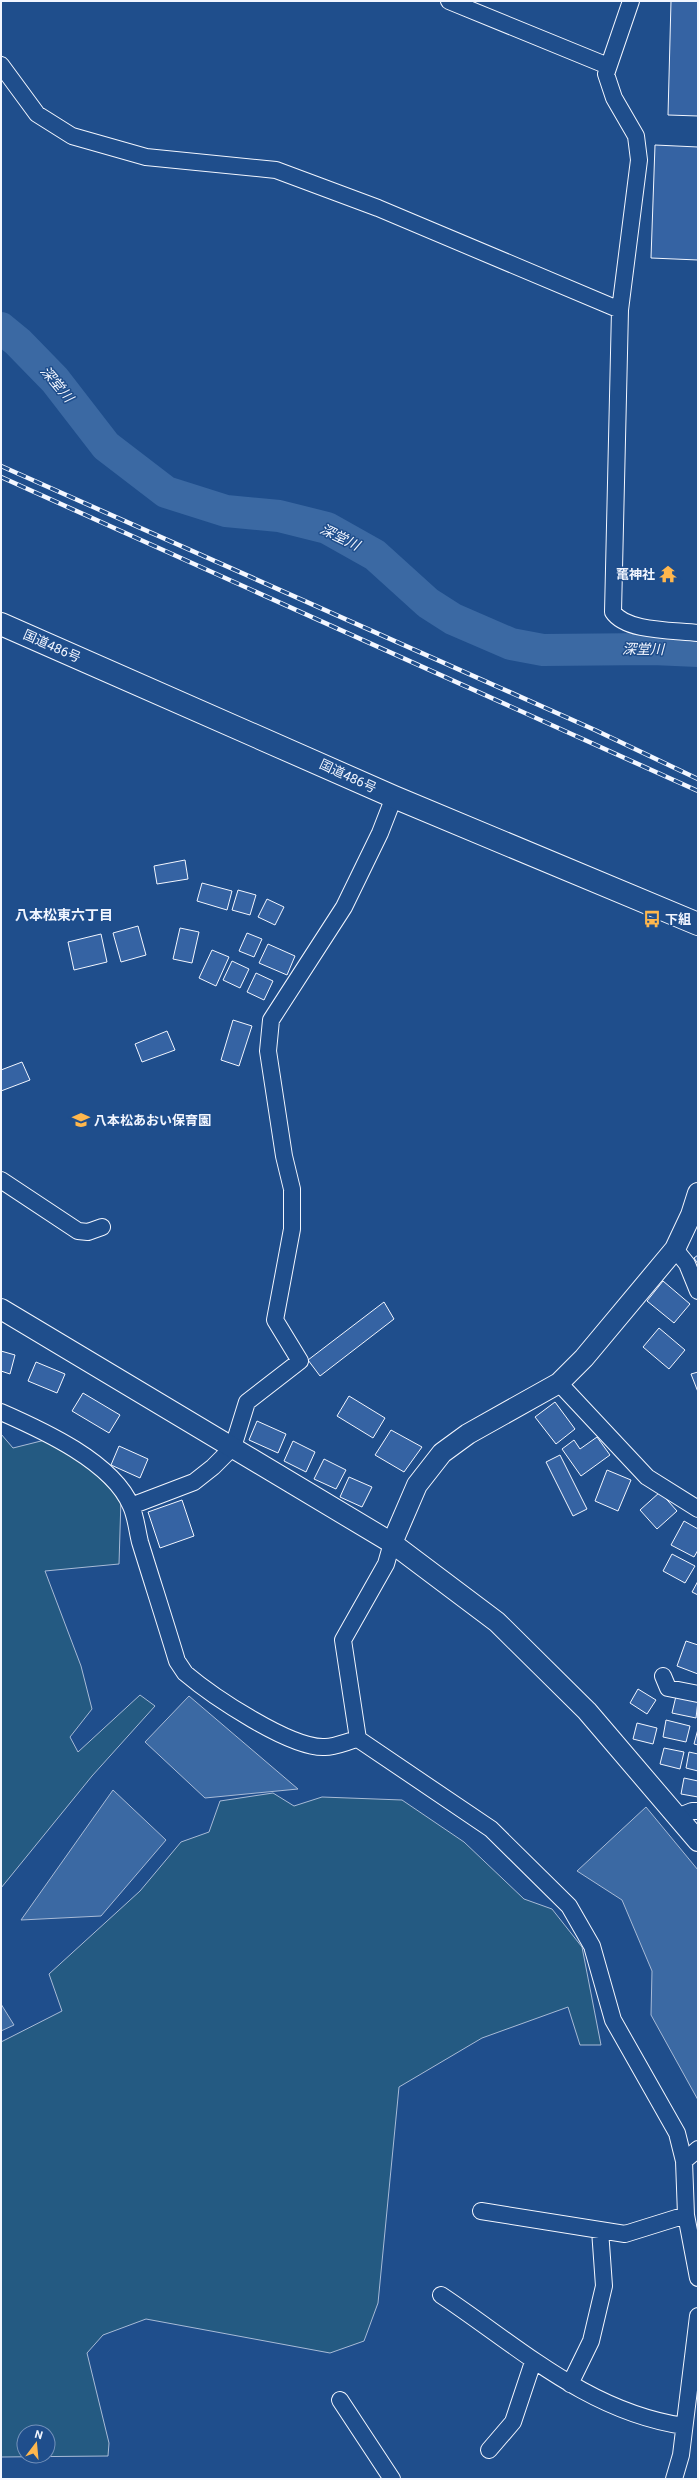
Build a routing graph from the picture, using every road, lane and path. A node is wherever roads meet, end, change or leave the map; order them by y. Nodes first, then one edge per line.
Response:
1 (449, 1) edge
2 (631, 1) edge
3 (1, 64) edge
4 (608, 66) junction
5 (620, 310) junction
6 (1, 624) edge
7 (698, 633) edge
8 (394, 797) junction
9 (698, 924) edge
10 (1, 1180) edge
11 (698, 1192) edge
12 (102, 1227) dead end
13 (675, 1249) junction
14 (698, 1291) edge
15 (1, 1309) edge
16 (559, 1383) junction
17 (1, 1412) edge
18 (233, 1447) junction
19 (131, 1506) junction
20 (698, 1509) edge
21 (392, 1544) junction
22 (663, 1676) dead end
23 (698, 1694) edge
24 (358, 1739) junction
25 (698, 1812) edge
26 (677, 1817) junction
27 (698, 1841) edge
28 (698, 2149) edge
29 (684, 2161) junction
30 (481, 2211) dead end
31 (686, 2216) junction
32 (600, 2230) junction
33 (698, 2278) edge
34 (441, 2295) dead end
35 (698, 2316) edge
36 (533, 2362) junction
37 (570, 2384) junction
38 (340, 2400) dead end
39 (684, 2426) junction
40 (489, 2450) dead end
41 (392, 2479) edge
42 (674, 2479) edge

1 - 4 street
2 - 4 street
3 - 5 street
4 - 5 street
5 - 7 street
6 - 8 highway, 国道486号
8 - 9 highway, 国道486号
8 - 18 street
10 - 12 street
11 - 13 street
13 - 14 street
13 - 16 street
15 - 18 street
16 - 20 street
16 - 21 street
17 - 19 street
18 - 19 street
18 - 21 street
19 - 24 street
21 - 24 street
21 - 26 street
22 - 23 street
24 - 29 street
25 - 26 street
26 - 27 street
28 - 29 street
29 - 31 street
30 - 32 street
31 - 32 street
31 - 33 street
32 - 37 street
34 - 36 street
35 - 39 street
36 - 37 street
36 - 40 street
37 - 39 street
38 - 41 street
39 - 42 street

